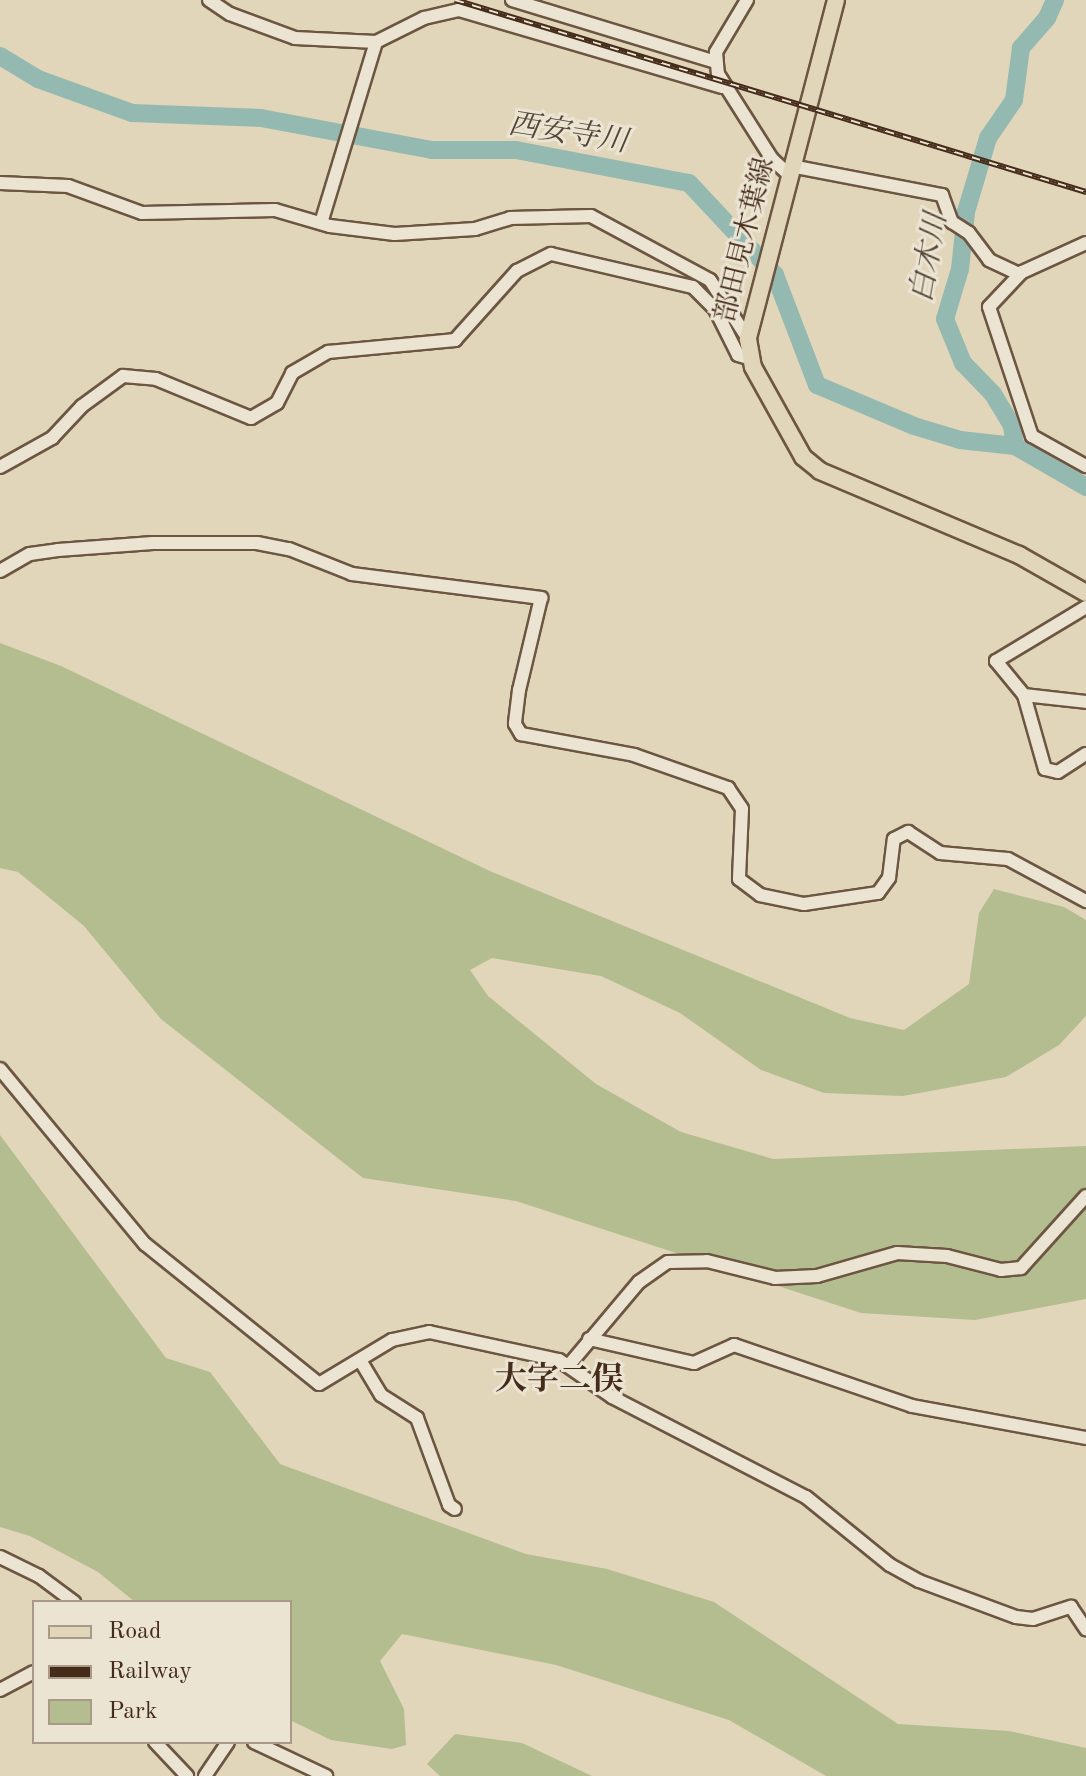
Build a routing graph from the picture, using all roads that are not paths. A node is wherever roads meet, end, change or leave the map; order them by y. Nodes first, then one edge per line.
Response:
1 (209, 0) edge
2 (512, 0) edge
3 (747, 0) edge
4 (836, 0) edge
5 (376, 42) junction
6 (716, 62) junction
7 (722, 87) junction
8 (790, 170) junction
9 (0, 183) edge
10 (321, 223) junction
11 (1086, 243) edge
12 (1019, 274) junction
13 (748, 339) junction
14 (752, 359) junction
15 (1086, 466) edge
16 (0, 467) edge
17 (0, 571) edge
18 (1086, 593) edge
19 (1086, 607) edge
20 (1024, 695) junction
21 (1086, 702) edge
22 (1086, 754) edge
23 (1086, 901) edge
24 (0, 1069) edge
25 (1086, 1196) edge
26 (589, 1339) junction
27 (360, 1360) junction
28 (569, 1365) junction
29 (1086, 1438) edge
30 (455, 1509) dead end
31 (0, 1557) edge
32 (71, 1600) edge
33 (1086, 1629) edge
34 (32, 1673) edge
35 (0, 1690) edge
36 (157, 1744) edge
37 (227, 1744) edge
38 (258, 1744) edge
39 (187, 1776) edge
40 (205, 1776) edge
41 (326, 1776) edge

1 - 5 street
2 - 6 street
3 - 6 street
4 - 8 main road, 部田見木葉線
5 - 7 street
5 - 10 street
6 - 7 street
7 - 8 street
8 - 12 street
8 - 13 main road, 部田見木葉線
9 - 10 street
10 - 13 street
11 - 12 street
12 - 15 street
13 - 14 main road, 部田見木葉線
14 - 16 street
14 - 18 main road, 部田見木葉線
17 - 23 street
19 - 20 street
20 - 21 street
20 - 22 street
24 - 27 street
25 - 26 street
26 - 28 street
26 - 29 street
27 - 28 street
27 - 30 street
28 - 33 street
31 - 32 street
34 - 35 street
36 - 39 street
37 - 40 street
38 - 41 street

